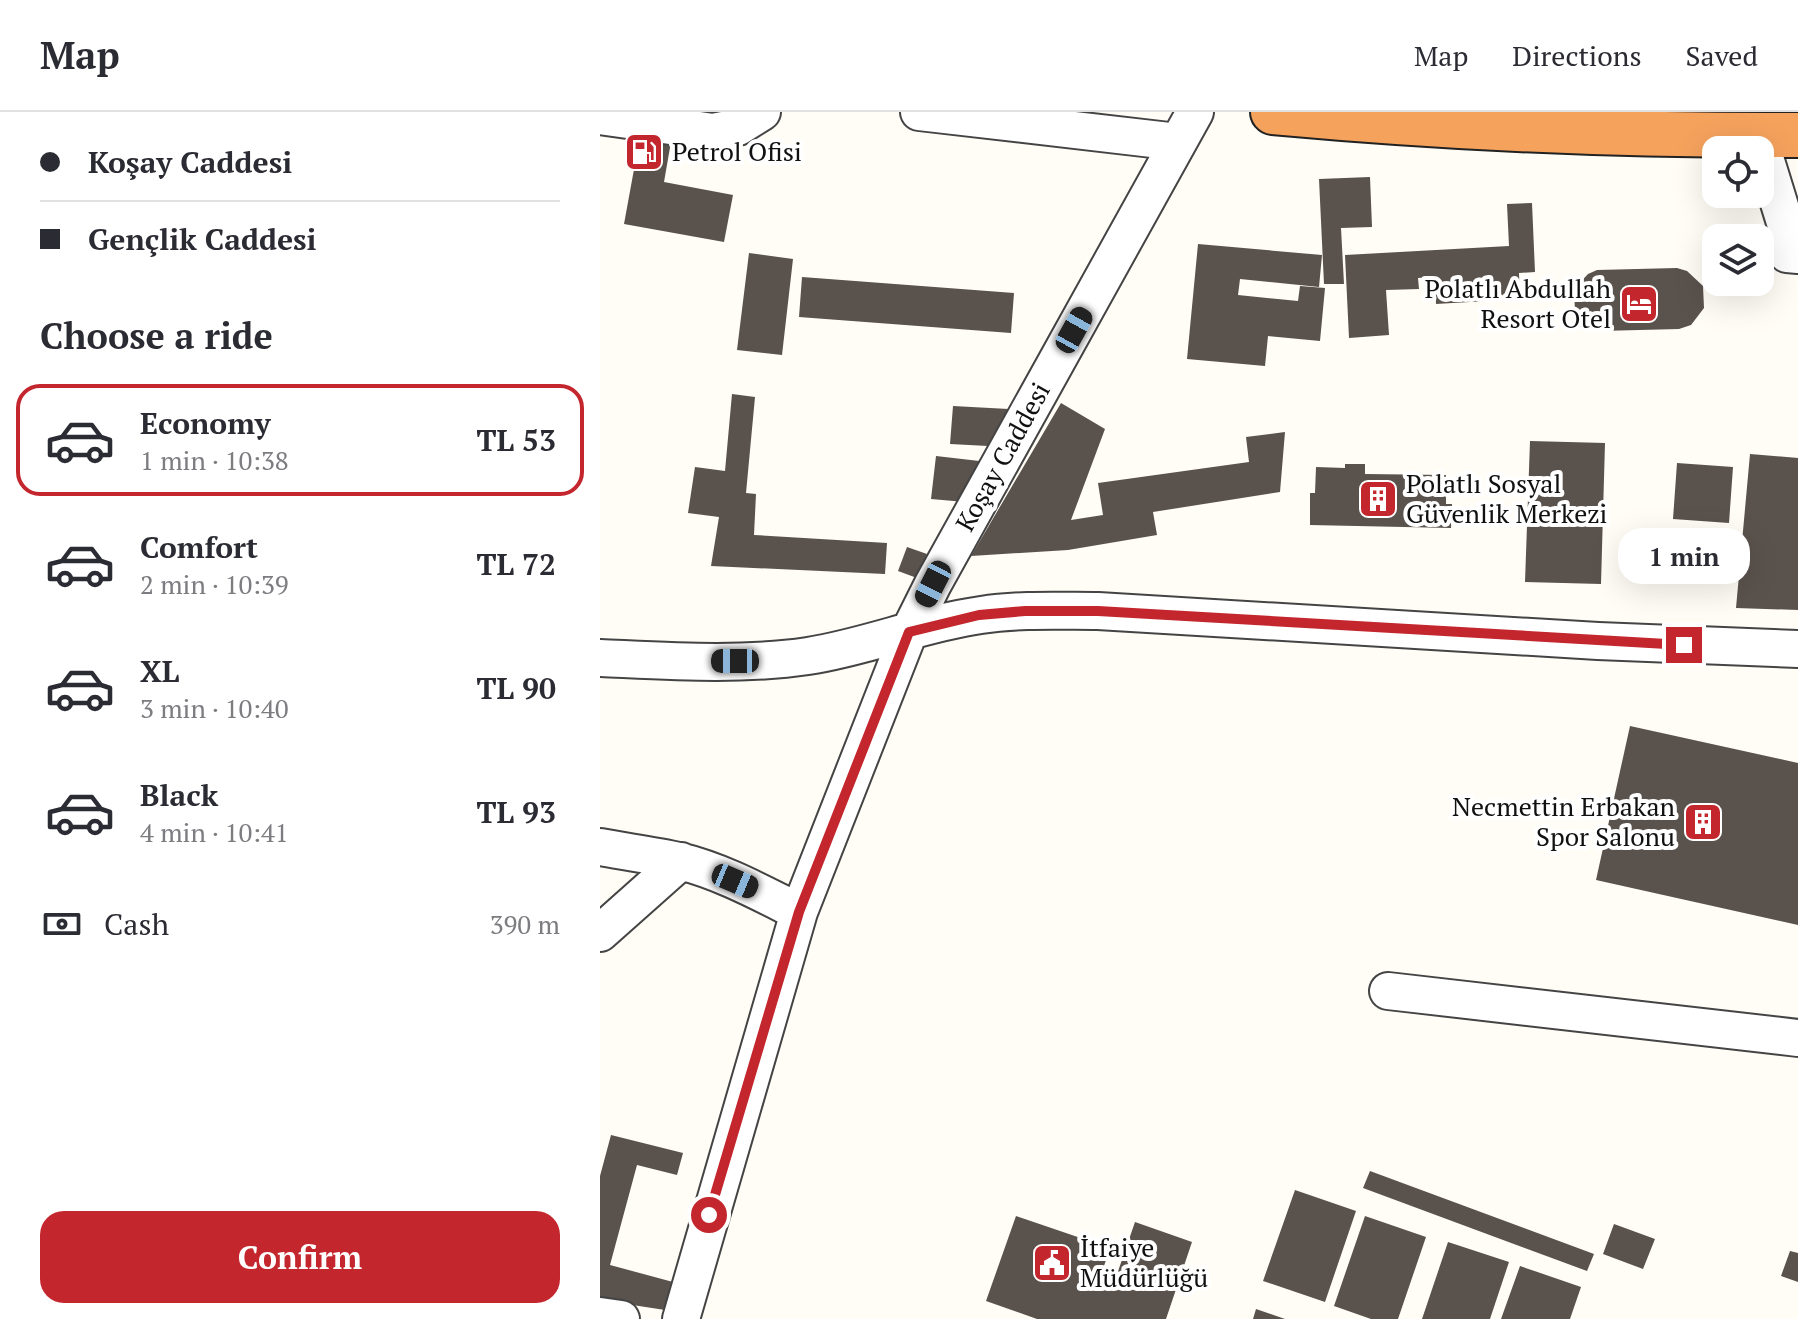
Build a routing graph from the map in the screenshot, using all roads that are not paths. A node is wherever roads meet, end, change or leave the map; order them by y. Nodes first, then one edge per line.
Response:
1 (762, 112) edge
2 (919, 112) edge
3 (1273, 112) edge
4 (600, 116) edge
5 (1187, 127) edge
6 (1778, 135) edge
7 (1798, 255) edge
8 (909, 632) junction
9 (1798, 649) edge
10 (600, 658) edge
11 (600, 847) edge
12 (681, 861) junction
13 (799, 912) junction
14 (600, 933) edge
15 (1388, 991) dead end
16 (1798, 1038) edge
17 (600, 1316) edge
18 (621, 1319) edge
19 (681, 1319) edge

1 - 4 street
2 - 5 street
3 - 6 highway
5 - 8 street, Koşay Caddesi
6 - 7 street
8 - 9 street
8 - 10 street
8 - 13 street, Koşay Caddesi
11 - 12 street
12 - 13 street
12 - 14 street
13 - 19 street, Koşay Caddesi
15 - 16 street
17 - 18 street

